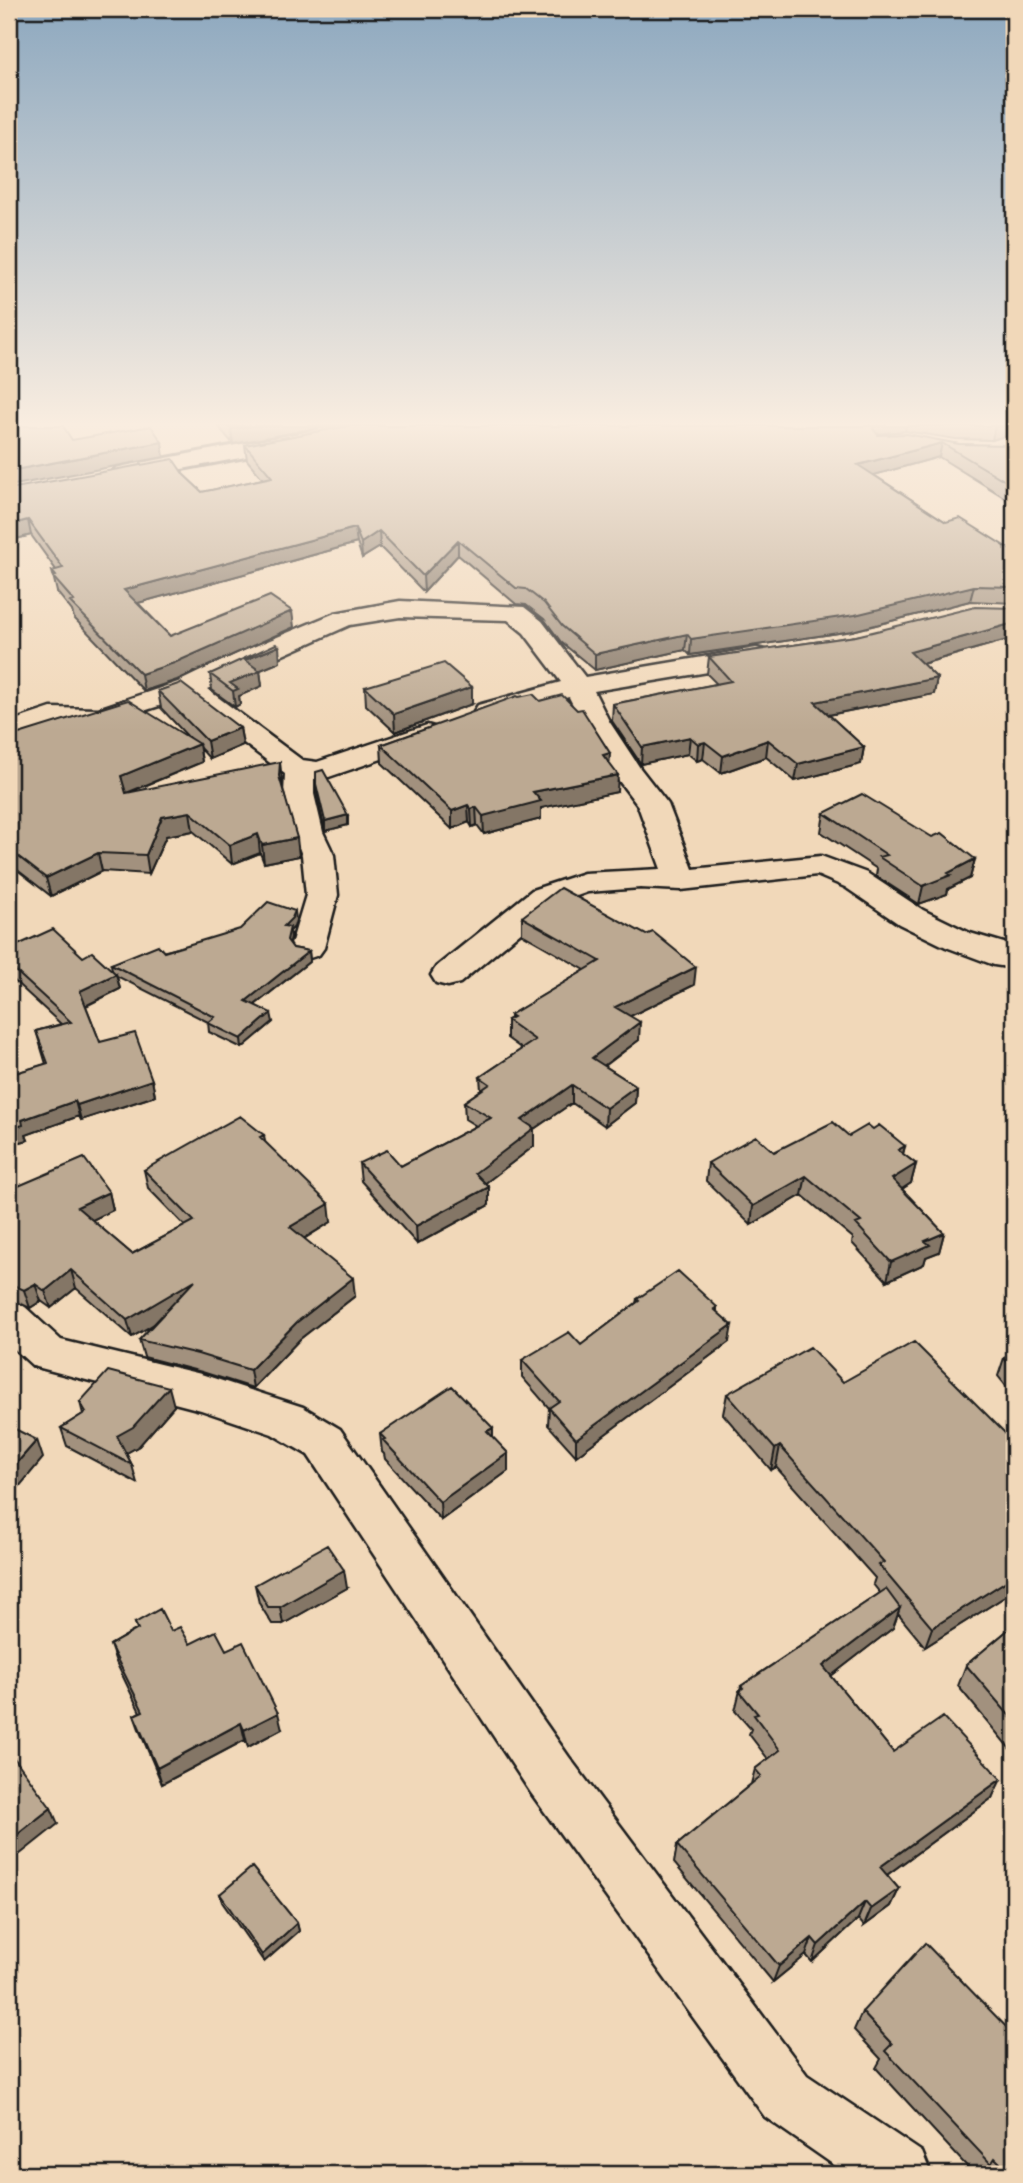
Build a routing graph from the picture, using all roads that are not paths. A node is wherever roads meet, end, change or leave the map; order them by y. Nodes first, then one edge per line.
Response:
1 (776, 653) edge
2 (578, 686) junction
3 (188, 688) junction
4 (9, 732) edge
5 (300, 768) junction
6 (681, 880) junction
7 (307, 948) edge
8 (1014, 957) edge
9 (447, 975) dead end
10 (9, 1318) edge
11 (900, 2174) edge

1 - 2 street
2 - 3 street
2 - 5 street
2 - 6 street
3 - 4 street
3 - 5 street
5 - 7 street
6 - 8 street
6 - 9 street
10 - 11 street

